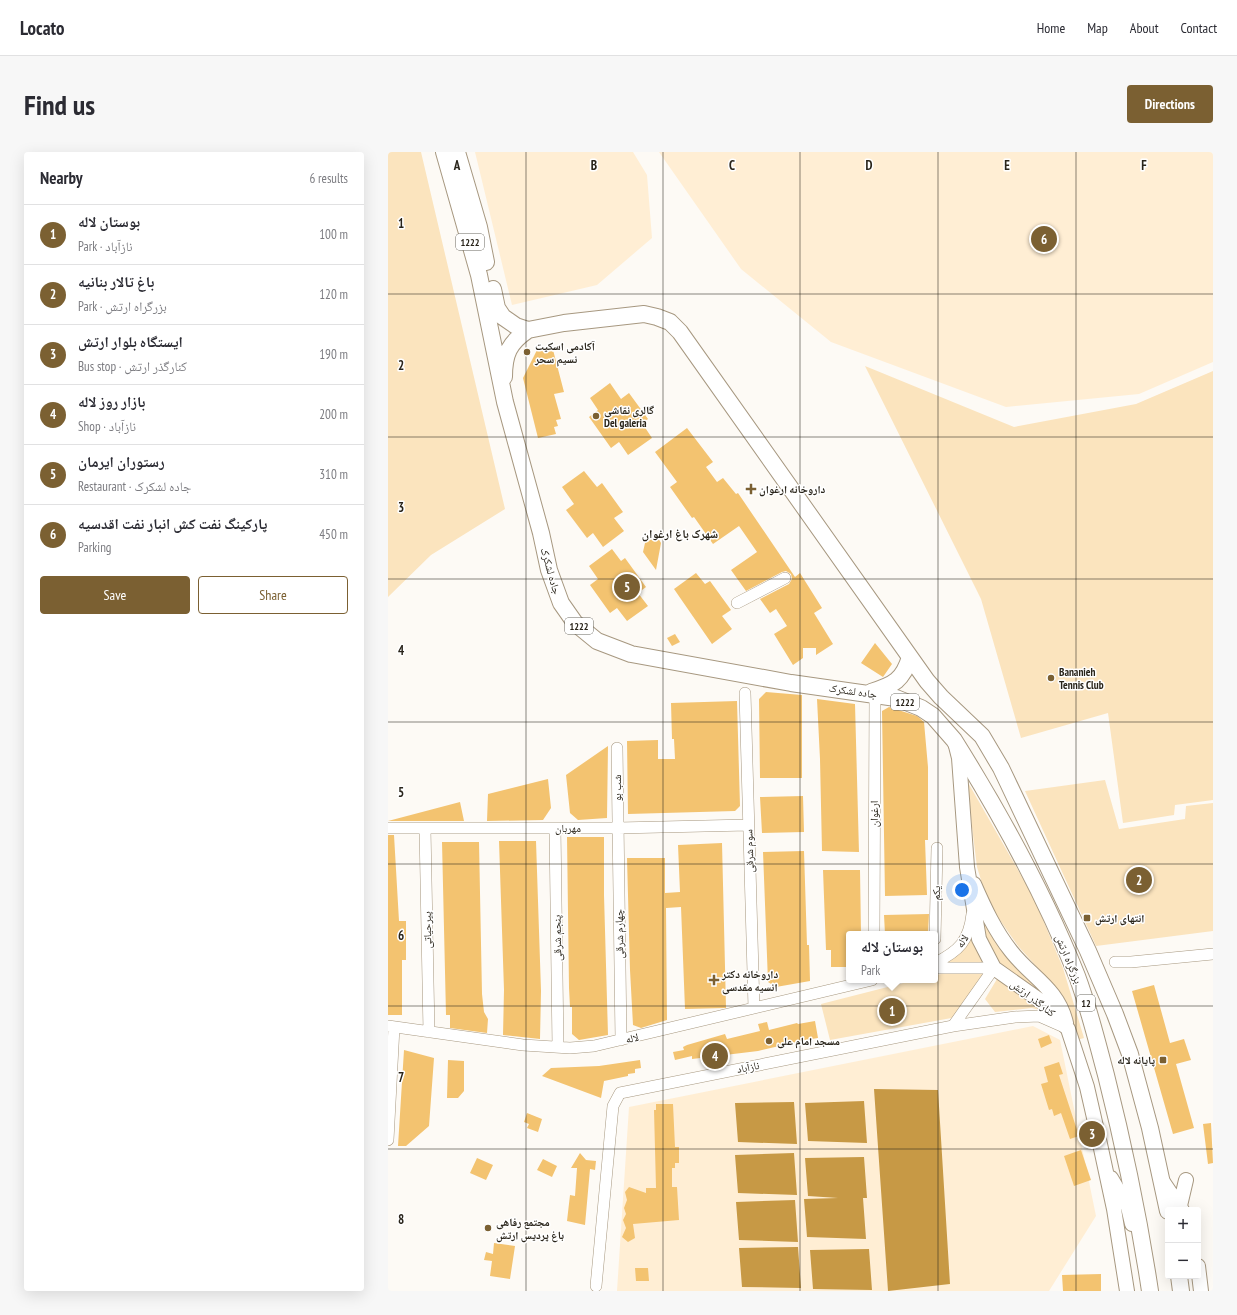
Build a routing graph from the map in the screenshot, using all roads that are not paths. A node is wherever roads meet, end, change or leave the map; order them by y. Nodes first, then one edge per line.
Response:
1 (444, 152) edge
2 (457, 152) edge
3 (528, 330) junction
4 (505, 402) junction
5 (785, 578) dead end
6 (737, 603) dead end
7 (910, 657) junction
8 (745, 693) dead end
9 (872, 694) junction
10 (933, 716) joint
11 (968, 722) junction
12 (954, 740) junction
13 (617, 748) dead end
14 (748, 825) junction
15 (388, 828) edge
16 (555, 828) junction
17 (618, 828) junction
18 (425, 829) junction
19 (937, 848) dead end
20 (967, 867) junction
21 (972, 908) junction
22 (874, 931) edge
23 (935, 931) edge
24 (1213, 954) edge
25 (938, 962) edge
26 (1115, 962) dead end
27 (938, 968) edge
28 (994, 968) junction
29 (859, 983) edge
30 (754, 1008) junction
31 (954, 1026) junction
32 (391, 1027) edge
33 (1068, 1029) junction
34 (429, 1032) junction
35 (621, 1040) junction
36 (558, 1047) junction
37 (388, 1140) edge
38 (1105, 1169) junction
39 (1186, 1180) dead end
40 (1178, 1207) edge
41 (1181, 1207) edge
42 (1179, 1279) edge
43 (1200, 1279) edge
44 (1149, 1284) edge
45 (596, 1286) dead end
46 (1127, 1291) edge
47 (1181, 1291) edge
48 (1201, 1291) edge

1 - 4 highway, جاده لشکرک / 1222
2 - 3 highway, 1222
3 - 4 highway, 1222
3 - 7 highway, 1222
4 - 9 highway, جاده لشکرک / 1222
5 - 6 street
7 - 9 highway, 1222
7 - 11 highway, بزرگراه ارتش / 1222
8 - 14 street, سوم شرقی
9 - 10 highway, جاده لشکرک / 1222
9 - 22 street, ارغوان
10 - 12 highway, کنارگذر ارتش / 1222
11 - 12 highway
11 - 40 highway, بزرگراه ارتش / 12
12 - 20 main road, کنارگذر ارتش
12 - 44 highway, بزرگراه ارتش / 12
13 - 17 street, شب بو
14 - 17 street, مهربان
14 - 30 street, سوم شرقی
15 - 18 street, مهربان
16 - 17 street, مهربان
16 - 18 street, مهربان
16 - 36 street, پنجم شرقی
17 - 35 street, چهارم شرقی
18 - 34 street, پیرحیاتی
19 - 23 street, یکم
20 - 21 main road, کنارگذر ارتش
20 - 33 main road
21 - 25 street, لاله
21 - 28 main road, کنارگذر ارتش
24 - 26 street
27 - 28 street
28 - 31 street
28 - 33 main road, کنارگذر ارتش
29 - 30 street, لاله
30 - 35 street, لاله
31 - 33 street, نازآباد
31 - 45 street, نازآباد
32 - 34 street, لاله
32 - 37 street
33 - 38 main road, کنارگذر ارتش
34 - 36 street, لاله
35 - 36 street, لاله
38 - 44 main road
38 - 46 main road, کنارگذر ارتش
39 - 41 main road
42 - 47 highway
43 - 48 main road

